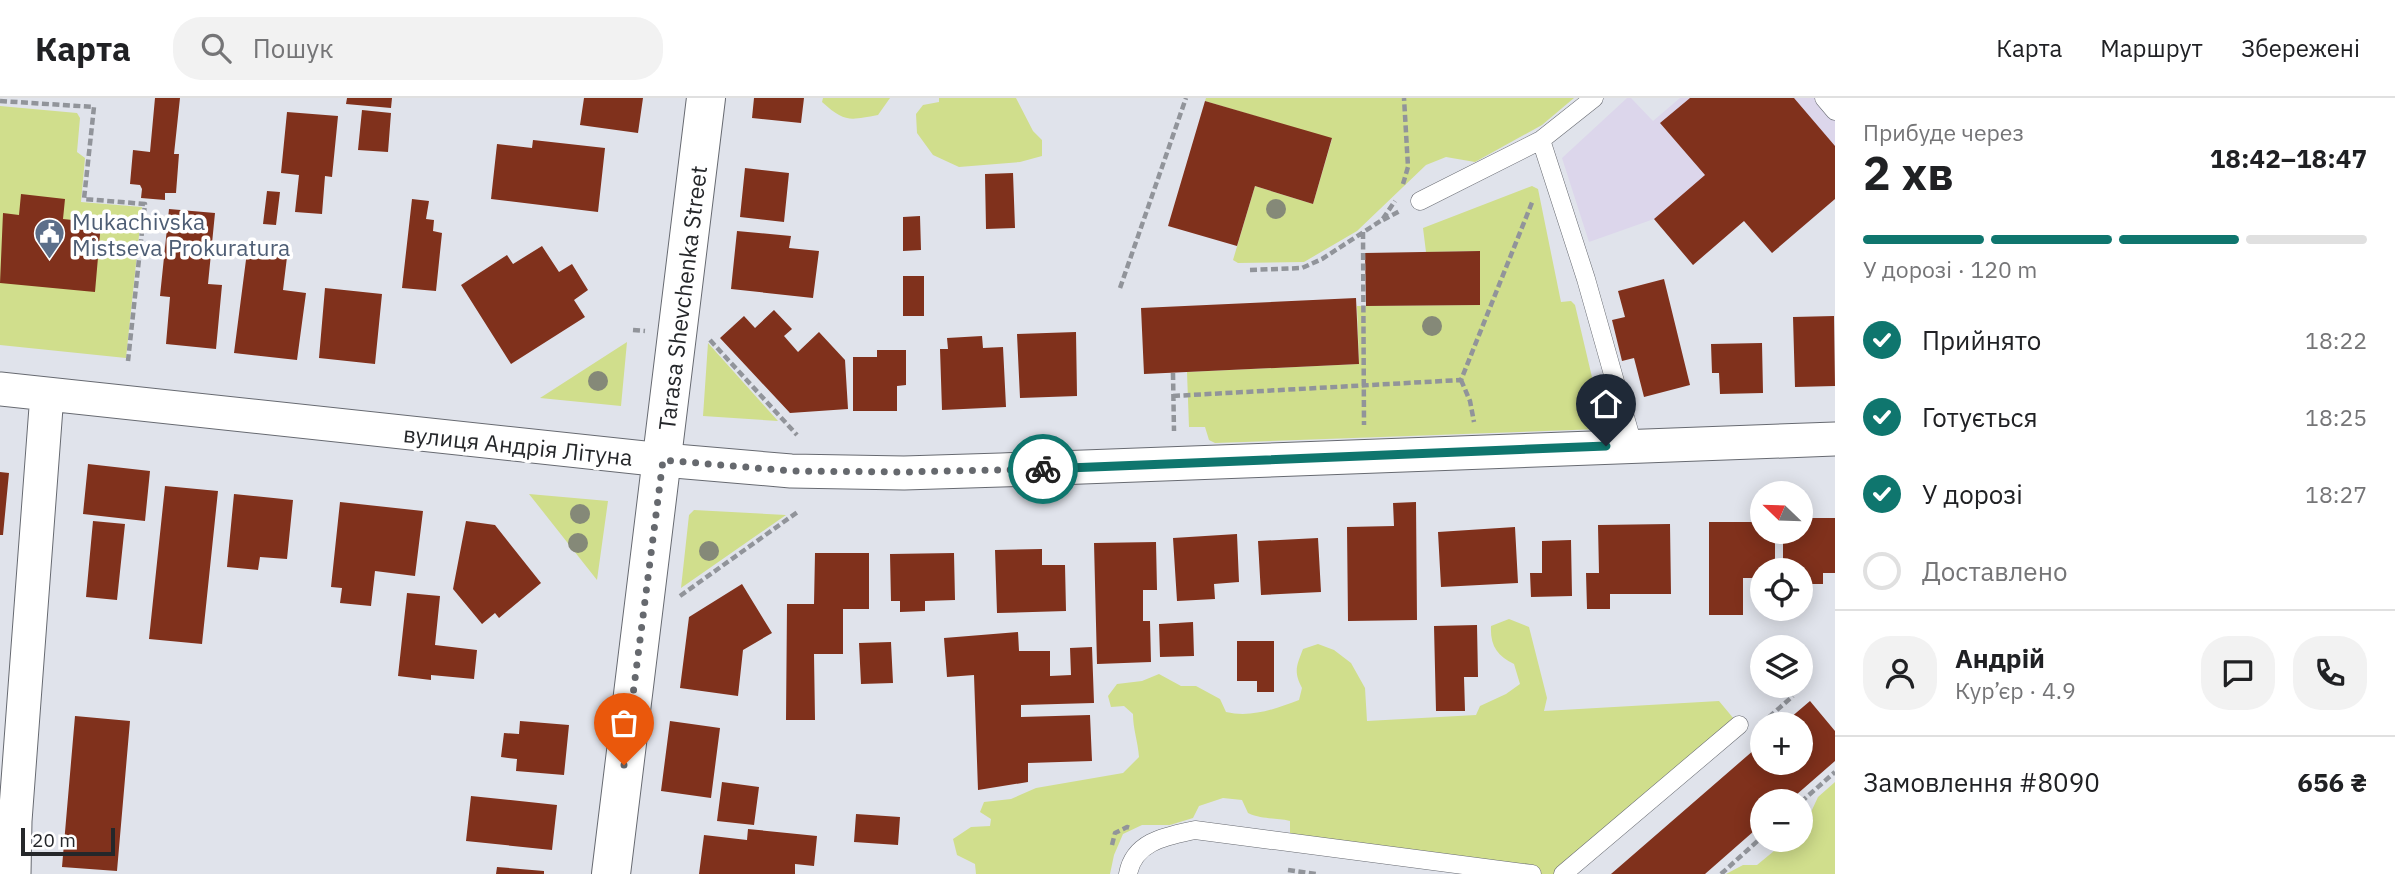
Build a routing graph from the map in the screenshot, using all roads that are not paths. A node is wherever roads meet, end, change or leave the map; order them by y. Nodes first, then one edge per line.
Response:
1 (706, 98) edge
2 (1594, 98) edge
3 (1824, 98) edge
4 (1835, 111) edge
5 (1541, 140) junction
6 (1420, 201) dead end
7 (0, 389) edge
8 (47, 394) junction
9 (1835, 439) edge
10 (1633, 445) junction
11 (663, 460) junction
12 (1739, 725) dead end
13 (7, 820) edge
14 (14, 874) edge
15 (611, 874) edge
16 (1128, 874) edge
17 (1532, 874) edge
18 (1563, 874) edge

1 - 11 street, Tarasa Shevchenka Street
2 - 5 lane
3 - 4 lane
5 - 6 lane
5 - 10 lane
7 - 8 street, вулиця Андрія Літуна
8 - 11 street, вулиця Андрія Літуна
8 - 13 street
9 - 10 street, вулиця Андрія Літуна
10 - 11 street, вулиця Андрія Літуна
11 - 15 street, Tarasa Shevchenka Street
12 - 18 lane
13 - 14 street
16 - 17 lane

